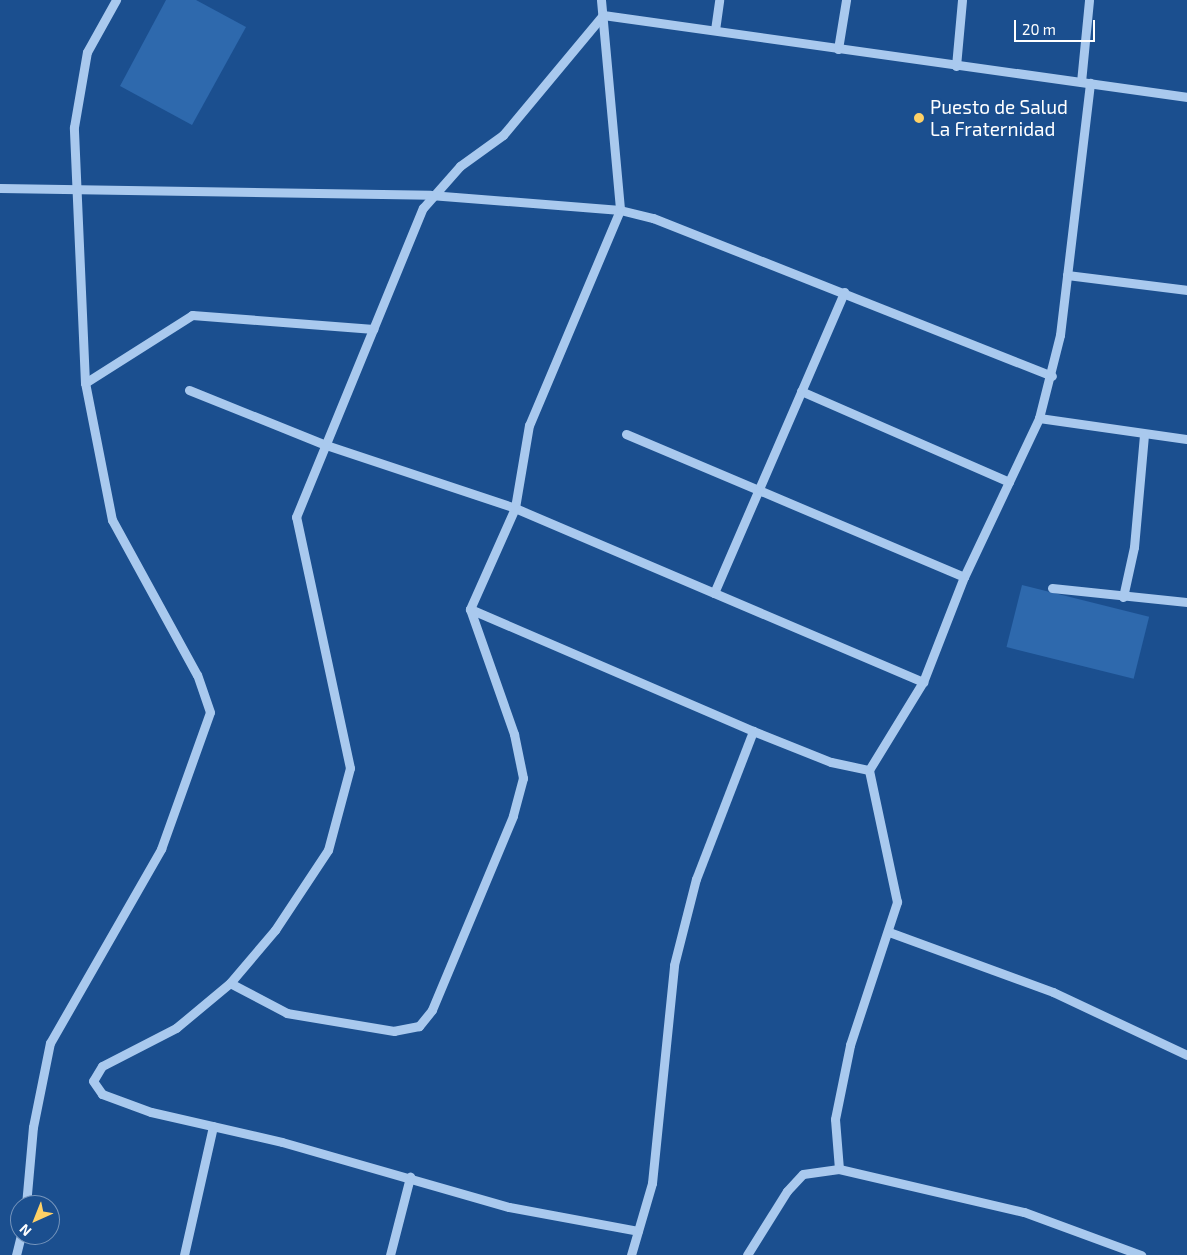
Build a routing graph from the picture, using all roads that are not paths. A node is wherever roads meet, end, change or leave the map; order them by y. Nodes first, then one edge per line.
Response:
1 (116, 0) edge
2 (601, 0) edge
3 (719, 0) edge
4 (846, 0) edge
5 (962, 0) edge
6 (1089, 0) edge
7 (604, 15) junction
8 (715, 30) junction
9 (838, 49) junction
10 (956, 66) junction
11 (1085, 83) junction
12 (1187, 97) edge
13 (75, 186) junction
14 (0, 188) edge
15 (430, 195) junction
16 (620, 210) junction
17 (1067, 275) junction
18 (1187, 290) edge
19 (844, 292) junction
20 (373, 329) junction
21 (1052, 376) junction
22 (85, 383) junction
23 (189, 390) dead end
24 (801, 391) junction
25 (1039, 418) junction
26 (626, 434) dead end
27 (1144, 434) junction
28 (1187, 439) edge
29 (326, 445) junction
30 (1009, 482) junction
31 (758, 491) junction
32 (515, 508) junction
33 (964, 577) junction
34 (1052, 588) dead end
35 (714, 593) junction
36 (1123, 597) junction
37 (1187, 602) edge
38 (470, 609) junction
39 (923, 682) junction
40 (753, 731) junction
41 (869, 770) junction
42 (889, 932) junction
43 (230, 984) junction
44 (1187, 1055) edge
45 (213, 1126) junction
46 (839, 1169) junction
47 (410, 1177) junction
48 (27, 1195) edge
49 (638, 1231) junction
50 (184, 1255) edge
51 (390, 1255) edge
52 (631, 1255) edge
53 (747, 1255) edge
54 (1141, 1255) edge

1 - 13 street
2 - 7 street
3 - 8 street
4 - 9 street
5 - 10 street
6 - 11 street
7 - 8 street
7 - 15 street
7 - 16 street
8 - 9 street
9 - 10 street
10 - 11 street
11 - 12 street
11 - 17 street
13 - 14 street
13 - 15 street
13 - 22 street
15 - 16 street
15 - 20 street
16 - 19 street
16 - 32 street
17 - 18 street
17 - 21 street
19 - 21 street
19 - 24 street
20 - 22 street
20 - 29 street
21 - 25 street
22 - 48 street
23 - 29 street
24 - 30 street
24 - 31 street
25 - 27 street
25 - 30 street
26 - 31 street
27 - 28 street
27 - 36 street
29 - 32 street
29 - 43 street
30 - 33 street
31 - 33 street
31 - 35 street
32 - 35 street
32 - 38 street
33 - 39 street
34 - 36 street
35 - 39 street
36 - 37 street
38 - 40 street
38 - 43 street
39 - 41 street
40 - 41 street
40 - 49 street
41 - 42 street
42 - 44 street
42 - 46 street
43 - 45 street
45 - 47 street
45 - 50 street
46 - 53 street
46 - 54 street
47 - 49 street
47 - 51 street
49 - 52 street

